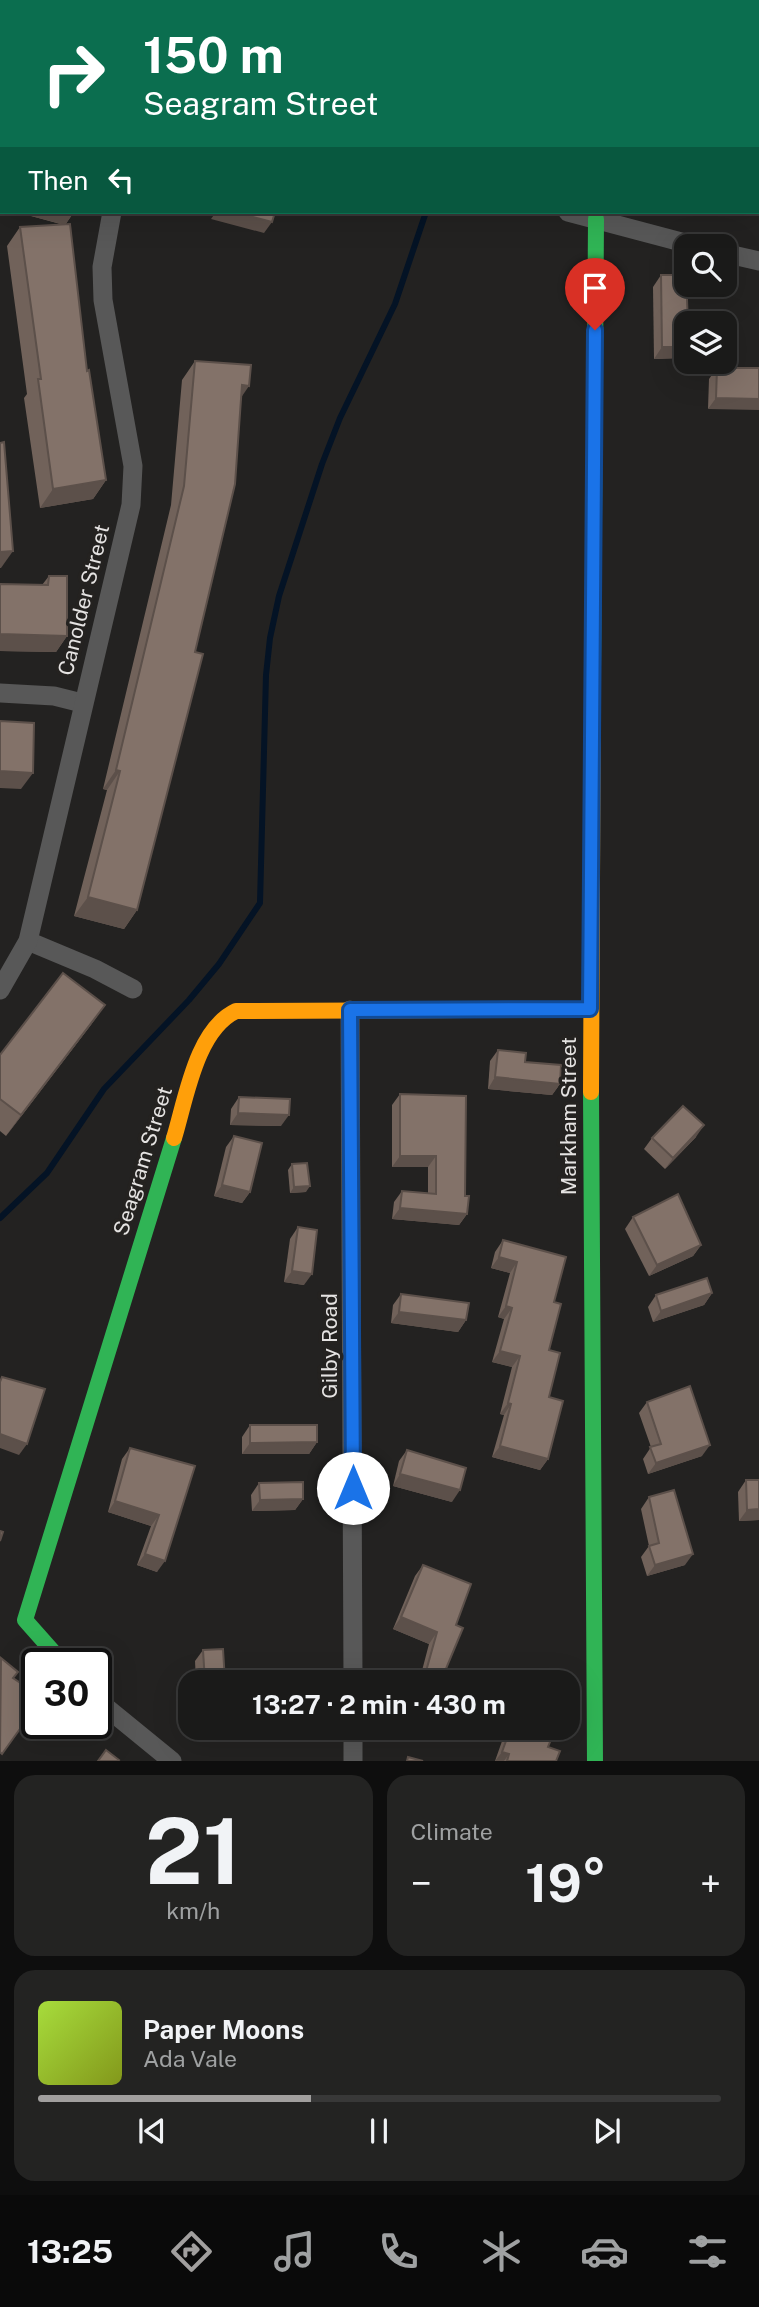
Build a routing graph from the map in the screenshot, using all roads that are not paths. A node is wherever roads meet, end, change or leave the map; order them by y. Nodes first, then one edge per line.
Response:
1 (112, 214) edge
2 (576, 214) edge
3 (596, 219) junction
4 (674, 240) edge
5 (737, 256) edge
6 (759, 261) edge
7 (0, 693) edge
8 (82, 703) junction
9 (28, 941) junction
10 (133, 989) dead end
11 (0, 990) edge
12 (590, 1009) junction
13 (350, 1010) junction
14 (50, 1648) edge
15 (353, 1670) edge
16 (112, 1712) edge
17 (353, 1740) edge
18 (172, 1761) edge
19 (353, 1761) edge
20 (595, 1761) edge

1 - 8 street, Canolder Street
2 - 3 street
3 - 4 street
3 - 12 street, Markham Street
5 - 6 street
7 - 8 street
8 - 9 street, Canolder Street
9 - 10 street
9 - 11 street, Canolder Street
12 - 13 street, Seagram Street
12 - 20 street, Markham Street
13 - 14 street, Seagram Street
13 - 15 street, Gilby Road
16 - 18 street
17 - 19 street

